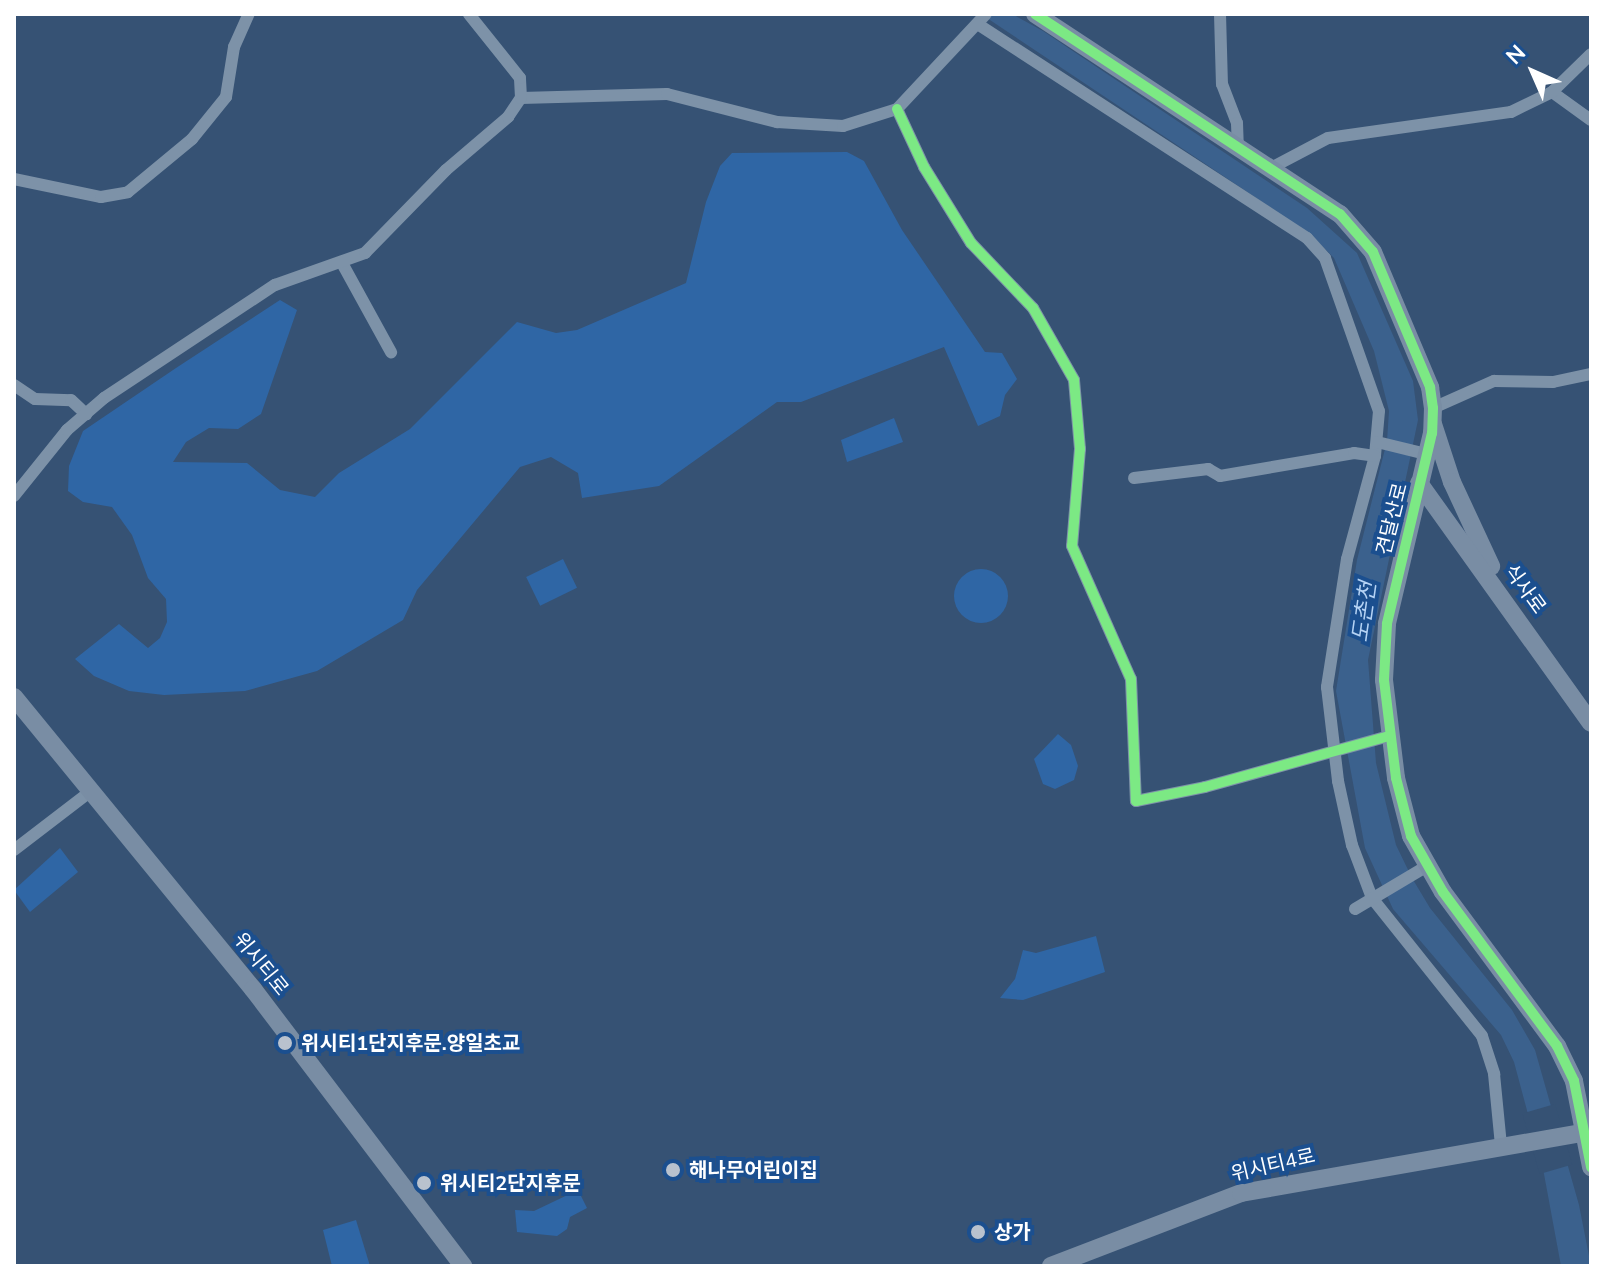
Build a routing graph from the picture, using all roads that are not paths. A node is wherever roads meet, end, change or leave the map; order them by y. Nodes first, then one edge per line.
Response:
1 (249, 14) edge
2 (469, 14) edge
3 (1220, 14) edge
4 (1038, 15) edge
5 (983, 19) edge
6 (1591, 54) edge
7 (1552, 92) junction
8 (521, 98) junction
9 (897, 109) junction
10 (1591, 120) edge
11 (1238, 146) junction
12 (1271, 168) junction
13 (14, 179) edge
14 (342, 263) junction
15 (391, 352) dead end
16 (1591, 374) edge
17 (14, 385) edge
18 (86, 414) junction
19 (1433, 416) junction
20 (1378, 447) junction
21 (1423, 454) junction
22 (1134, 478) dead end
23 (1419, 483) junction
24 (14, 496) edge
25 (1492, 580) junction
26 (14, 697) edge
27 (1591, 723) edge
28 (1384, 737) junction
29 (1338, 747) junction
30 (91, 791) junction
31 (14, 850) edge
32 (1424, 868) junction
33 (1376, 896) junction
34 (1355, 909) dead end
35 (1581, 1133) edge
36 (1508, 1145) junction
37 (1591, 1167) edge
38 (463, 1266) edge
39 (1051, 1266) edge

1 - 13 street
2 - 8 street
3 - 11 street
4 - 11 street, 견달산로
5 - 9 street
5 - 20 street
6 - 7 street
7 - 10 street
7 - 12 street
8 - 9 street
8 - 14 street
9 - 29 street
11 - 12 street, 견달산로
12 - 19 street, 견달산로
14 - 15 street
14 - 18 street
16 - 19 street
17 - 18 street
18 - 24 street
19 - 21 street, 견달산로
19 - 25 street
20 - 21 street
20 - 22 street
20 - 29 street
21 - 23 street, 견달산로
23 - 25 street, 식사로
23 - 28 street, 견달산로
25 - 27 street, 식사로
26 - 30 street, 위시티로
28 - 29 street
28 - 32 street, 견달산로
29 - 33 street
30 - 31 street
30 - 38 street, 위시티로
32 - 33 street
32 - 35 street, 견달산로
33 - 34 street
33 - 36 street
35 - 36 street, 위시티4로
35 - 37 street, 견달산로
36 - 39 street, 위시티4로

